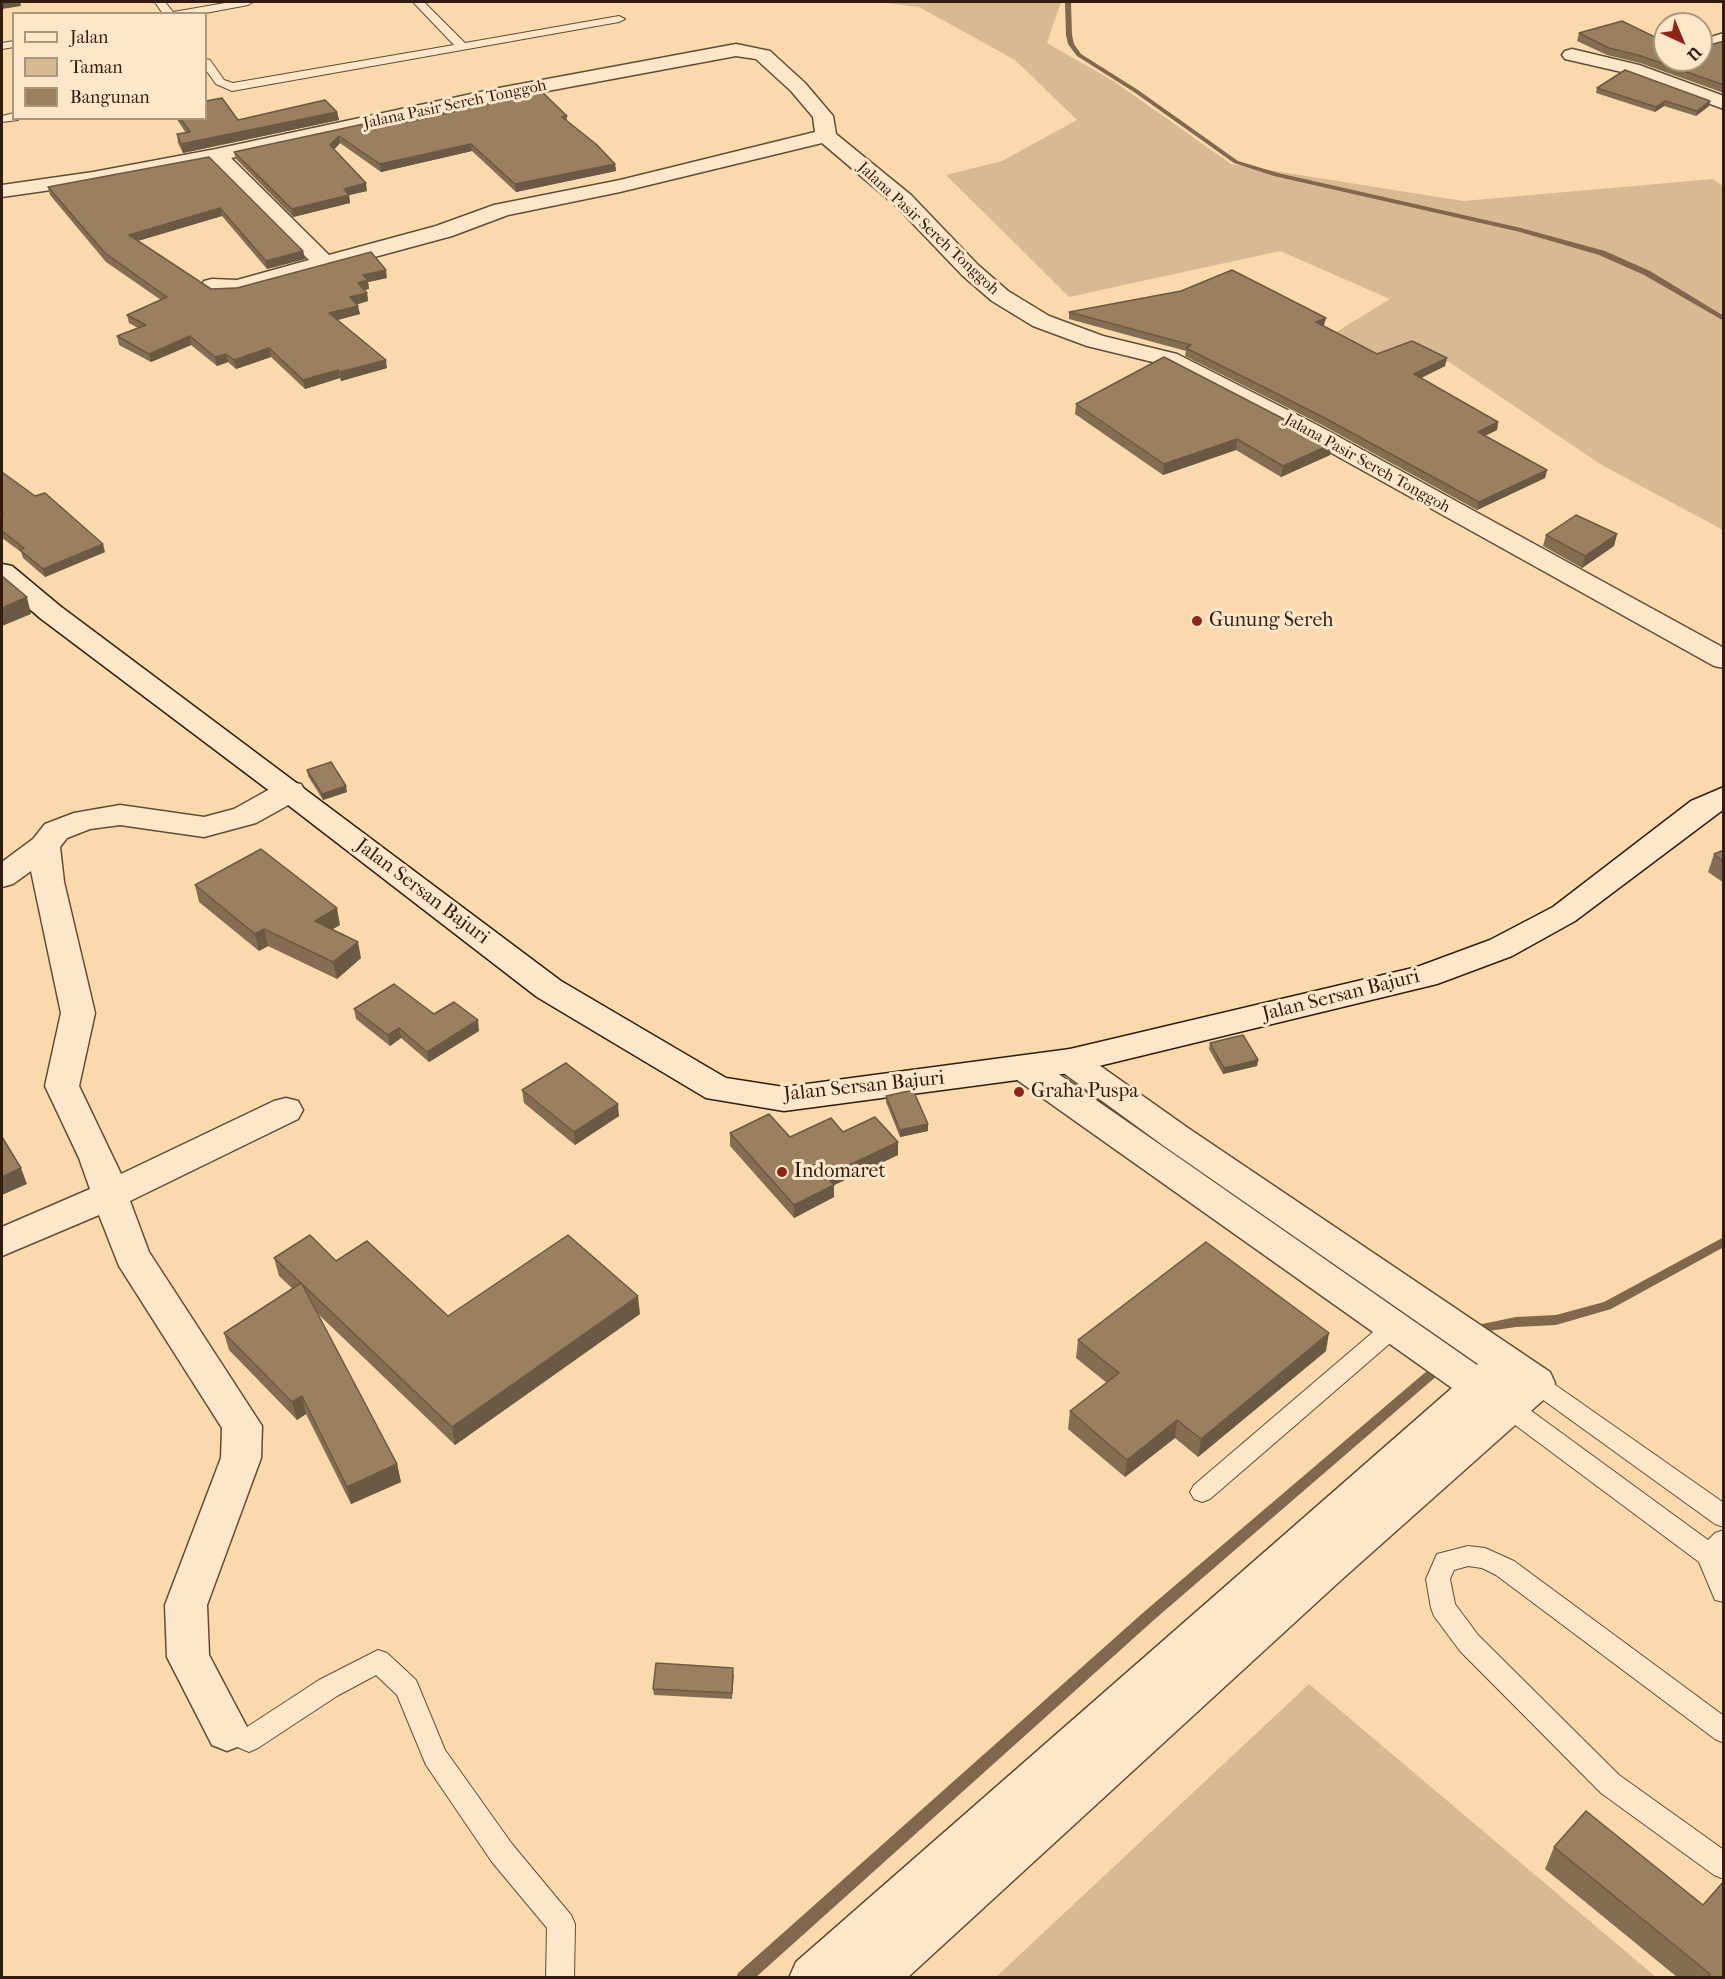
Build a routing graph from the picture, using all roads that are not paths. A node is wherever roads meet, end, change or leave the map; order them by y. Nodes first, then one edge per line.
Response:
1 (248, 2) edge
2 (418, 2) edge
3 (189, 12) edge
4 (619, 19) dead end
5 (462, 46) junction
6 (1572, 56) dead end
7 (1653, 62) edge
8 (207, 63) edge
9 (1632, 69) junction
10 (220, 82) junction
11 (207, 84) edge
12 (1724, 103) edge
13 (826, 136) junction
14 (216, 155) junction
15 (2, 191) edge
16 (324, 263) junction
17 (212, 286) edge
18 (2, 572) edge
19 (1724, 660) edge
20 (290, 791) junction
21 (1724, 796) edge
22 (44, 846) junction
23 (2, 877) edge
24 (1070, 1061) junction
25 (1025, 1068) junction
26 (286, 1110) dead end
27 (112, 1194) junction
28 (2, 1242) edge
29 (1394, 1327) junction
30 (1506, 1385) junction
31 (1202, 1492) dead end
32 (1724, 1517) edge
33 (1716, 1547) edge
34 (1724, 1592) edge
35 (227, 1731) joint
36 (1724, 1731) edge
37 (1724, 1866) edge
38 (560, 1977) edge
39 (813, 1977) edge
40 (872, 1977) edge

1 - 3 lane
2 - 5 lane
4 - 5 lane
5 - 10 lane
6 - 9 street
7 - 9 street
8 - 10 lane
9 - 12 street
10 - 11 lane
13 - 14 street, Jalana Pasir Sereh Tonggoh
13 - 16 street
13 - 19 street, Jalana Pasir Sereh Tonggoh
14 - 15 street, Jalana Pasir Sereh Tonggoh
14 - 16 street
16 - 17 street
18 - 20 street, Jalan Sersan Bajuri
20 - 22 street
20 - 25 street, Jalan Sersan Bajuri
21 - 24 street, Jalan Sersan Bajuri
22 - 23 street
22 - 27 street
24 - 25 street, Jalan Sersan Bajuri
24 - 30 street
25 - 29 street
26 - 27 street
27 - 28 street
27 - 35 street
29 - 30 street
29 - 31 lane
30 - 32 lane
30 - 33 lane
30 - 39 street
30 - 40 street
33 - 34 lane
35 - 38 lane
36 - 37 lane

